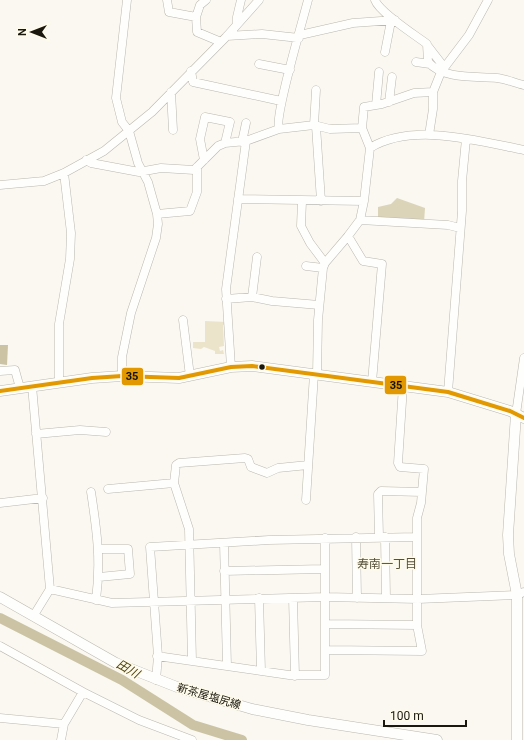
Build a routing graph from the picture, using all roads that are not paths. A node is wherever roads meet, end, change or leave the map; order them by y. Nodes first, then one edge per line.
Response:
1 (127, 0) edge
2 (167, 0) edge
3 (206, 0) edge
4 (241, 0) edge
5 (259, 0) edge
6 (308, 0) edge
7 (375, 0) edge
8 (488, 0) edge
9 (196, 17) junction
10 (393, 20) junction
11 (237, 22) junction
12 (299, 37) junction
13 (224, 39) junction
14 (427, 44) junction
15 (385, 52) dead end
16 (416, 62) dead end
17 (259, 64) dead end
18 (430, 64) junction
19 (290, 70) junction
20 (442, 70) junction
21 (191, 71) junction
22 (379, 72) dead end
23 (392, 77) dead end
24 (524, 85) edge
25 (171, 92) junction
26 (434, 92) junction
27 (314, 93) dead end
28 (282, 101) junction
29 (389, 102) junction
30 (376, 105) junction
31 (245, 123) dead end
32 (315, 125) junction
33 (172, 127) dead end
34 (279, 128) junction
35 (362, 128) junction
36 (129, 131) junction
37 (429, 135) junction
38 (466, 139) junction
39 (244, 142) junction
40 (225, 143) junction
41 (370, 148) junction
42 (524, 150) edge
43 (86, 160) junction
44 (204, 160) junction
45 (197, 167) junction
46 (144, 172) junction
47 (64, 173) junction
48 (0, 185) edge
49 (238, 199) junction
50 (302, 201) junction
51 (321, 201) junction
52 (364, 201) junction
53 (157, 214) junction
54 (360, 220) junction
55 (460, 228) junction
56 (348, 236) junction
57 (257, 257) dead end
58 (324, 265) junction
59 (306, 266) dead end
60 (252, 297) junction
61 (226, 299) junction
62 (319, 305) junction
63 (183, 320) dead end
64 (524, 358) edge
65 (231, 367) junction
66 (0, 372) edge
67 (315, 374) junction
68 (122, 376) junction
69 (190, 376) junction
70 (59, 381) junction
71 (372, 382) junction
72 (32, 386) junction
73 (403, 386) junction
74 (20, 388) junction
75 (0, 391) edge
76 (448, 392) junction
77 (520, 416) edge
78 (106, 432) dead end
79 (36, 434) junction
80 (308, 465) junction
81 (174, 482) junction
82 (108, 489) dead end
83 (91, 492) dead end
84 (422, 492) junction
85 (43, 498) junction
86 (306, 500) dead end
87 (0, 503) edge
88 (382, 537) junction
89 (417, 537) junction
90 (325, 538) junction
91 (356, 538) junction
92 (224, 543) junction
93 (189, 544) junction
94 (99, 549) junction
95 (324, 569) junction
96 (224, 571) junction
97 (99, 577) junction
98 (50, 589) junction
99 (521, 593) edge
100 (0, 597) edge
101 (325, 597) junction
102 (259, 598) junction
103 (293, 598) junction
104 (356, 598) junction
105 (386, 598) junction
106 (225, 599) junction
107 (418, 599) junction
108 (96, 600) junction
109 (154, 601) junction
110 (192, 601) junction
111 (34, 615) junction
112 (325, 624) junction
113 (417, 625) junction
114 (0, 646) edge
115 (325, 650) junction
116 (158, 656) junction
117 (192, 661) junction
118 (227, 666) junction
119 (261, 671) junction
120 (295, 676) junction
121 (156, 680) junction
122 (83, 692) junction
123 (0, 718) edge
124 (64, 724) junction
125 (61, 740) edge
126 (192, 740) edge
127 (437, 740) edge
128 (517, 740) edge

1 - 36 street
2 - 9 street
3 - 9 street
4 - 11 street
5 - 11 street
6 - 12 street
7 - 10 street
8 - 20 street
9 - 13 street
10 - 12 street
10 - 14 street
10 - 15 street
11 - 13 street
12 - 13 street
12 - 19 street
13 - 21 street
14 - 18 street
14 - 20 street
16 - 18 street
17 - 19 street
18 - 20 street
19 - 28 street
20 - 24 street
20 - 26 street
21 - 25 street
21 - 28 street
22 - 30 street
23 - 29 street
25 - 33 street
25 - 36 street
26 - 29 street
26 - 37 street
27 - 32 street
28 - 34 street
29 - 30 street
30 - 35 street
31 - 39 street
32 - 34 street
32 - 35 street
32 - 51 street
34 - 39 street
35 - 41 street
36 - 43 street
36 - 46 street
37 - 38 street
37 - 41 street
38 - 42 street
38 - 55 street
39 - 40 street
39 - 49 street
40 - 44 street
40 - 44 street
41 - 52 street
43 - 46 street
43 - 47 street
44 - 45 street
45 - 46 street
45 - 53 street
46 - 53 street
47 - 48 street
47 - 70 street
49 - 50 street
49 - 61 street
50 - 51 street
50 - 58 street
51 - 52 street
52 - 54 street
53 - 68 street
54 - 55 street
54 - 56 street
55 - 76 street
56 - 58 street
56 - 71 street
57 - 60 street
58 - 59 street
58 - 62 street
60 - 61 street
60 - 62 street
61 - 65 street
62 - 67 street
63 - 69 street
64 - 77 street
65 - 67 main road
65 - 69 main road
66 - 74 street
67 - 71 main road
67 - 80 street
68 - 69 main road
68 - 70 main road
70 - 72 main road
71 - 73 main road
72 - 74 main road
72 - 79 street
73 - 76 main road
73 - 84 street
74 - 75 main road
76 - 77 main road
77 - 99 main road
78 - 79 street
79 - 85 street
80 - 81 street
80 - 86 street
81 - 82 street
81 - 93 street
83 - 94 street
84 - 88 street
84 - 89 street
85 - 87 street
85 - 98 street
88 - 89 street
88 - 91 street
88 - 105 street
89 - 107 street
90 - 91 street
90 - 92 street
90 - 95 street
91 - 104 street
92 - 93 street
92 - 96 street
93 - 109 street
93 - 110 street
94 - 97 street
94 - 97 street
95 - 96 street
95 - 101 street
96 - 106 street
97 - 108 street
98 - 108 street
98 - 111 street
99 - 107 street
99 - 128 main road
100 - 111 main road, 新茶屋塩尻線
101 - 103 street
101 - 104 street
101 - 112 street
102 - 103 street
102 - 106 street
102 - 119 street
103 - 120 street
104 - 105 street
105 - 107 street
106 - 110 street
106 - 118 street
107 - 113 street
108 - 109 street
109 - 110 street
109 - 116 street
110 - 117 street
111 - 121 main road, 新茶屋塩尻線
112 - 113 street
112 - 115 street
113 - 115 street
114 - 122 street
115 - 120 street
116 - 117 street
116 - 121 street
117 - 118 street
118 - 119 street
119 - 120 street
121 - 127 main road, 新茶屋塩尻線
122 - 124 street
122 - 126 street
123 - 124 street
124 - 125 street

